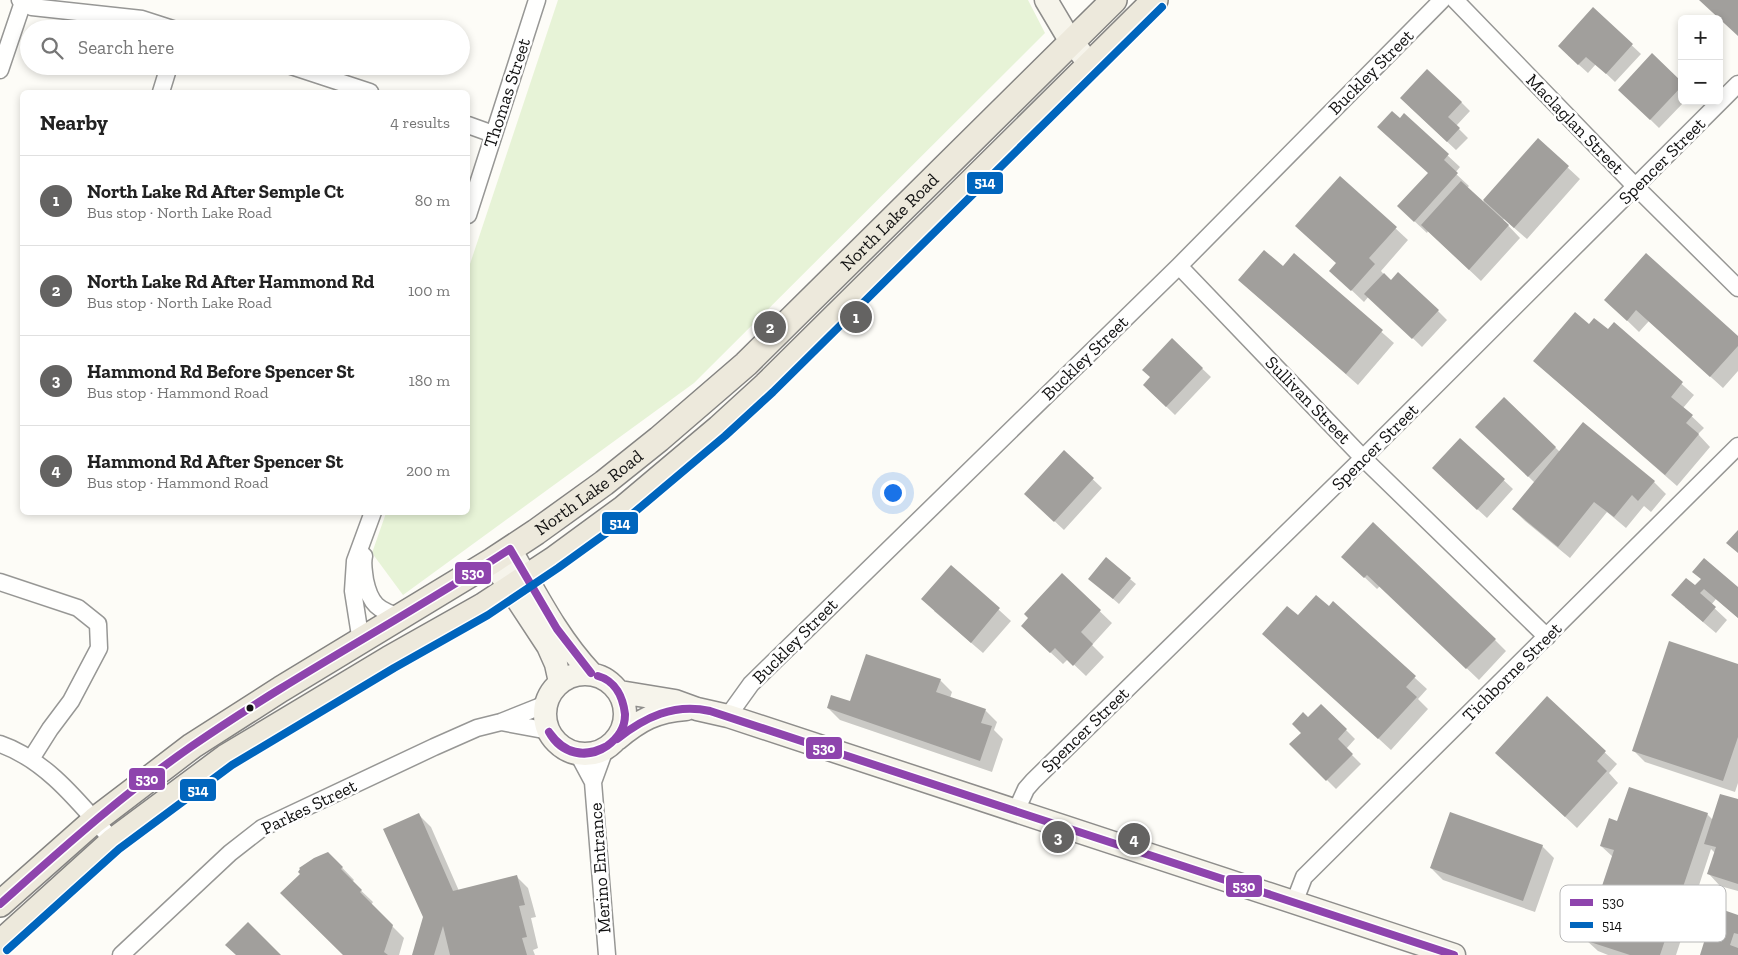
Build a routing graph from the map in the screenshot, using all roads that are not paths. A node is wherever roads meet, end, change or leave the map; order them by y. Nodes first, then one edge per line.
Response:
1 (537, 0) edge
2 (1046, 0) edge
3 (1114, 0) edge
4 (1155, 0) edge
5 (1442, 0) edge
6 (1455, 0) edge
7 (22, 1) edge
8 (145, 20) edge
9 (1072, 42) junction
10 (1090, 65) junction
11 (0, 70) edge
12 (166, 75) edge
13 (310, 75) edge
14 (1738, 84) edge
15 (336, 87) edge
16 (162, 90) edge
17 (356, 90) edge
18 (470, 126) edge
19 (493, 134) junction
20 (1636, 187) junction
21 (470, 209) edge
22 (1179, 266) junction
23 (1738, 288) edge
24 (1738, 446) edge
25 (1363, 458) junction
26 (372, 515) edge
27 (366, 534) junction
28 (501, 555) junction
29 (0, 582) edge
30 (518, 583) junction
31 (402, 617) junction
32 (1547, 636) junction
33 (361, 642) junction
34 (591, 674) junction
35 (560, 682) junction
36 (620, 692) junction
37 (546, 704) junction
38 (697, 709) junction
39 (728, 716) junction
40 (501, 722) junction
41 (549, 731) junction
42 (0, 744) edge
43 (611, 744) junction
44 (578, 754) junction
45 (31, 759) junction
46 (593, 782) junction
47 (1016, 811) junction
48 (95, 820) junction
49 (113, 841) junction
50 (1294, 903) junction
51 (0, 904) edge
52 (0, 943) edge
53 (121, 955) edge
54 (606, 955) edge
55 (1454, 955) edge

1 - 19 street, Thomas Street
2 - 9 main road
3 - 9 main road, North Lake Road
4 - 10 main road, North Lake Road
5 - 22 street, Buckley Street
6 - 20 street, Maclaglan Street
7 - 8 street
7 - 11 street
9 - 10 main road
9 - 28 main road, North Lake Road
10 - 30 main road, North Lake Road
12 - 16 street
13 - 15 street
14 - 20 street, Spencer Street
15 - 17 street
18 - 19 street
19 - 21 street, Thomas Street
20 - 23 street, Maclaglan Street
20 - 25 street, Spencer Street
22 - 25 street, Sullivan Street
22 - 39 street, Buckley Street
24 - 32 street, Tichborne Street
25 - 32 street, Sullivan Street
25 - 47 street, Spencer Street
26 - 27 street
27 - 31 street
27 - 33 street
28 - 30 main road
28 - 31 main road, North Lake Road
29 - 45 street
30 - 34 main road
30 - 35 main road
30 - 49 main road, North Lake Road
31 - 33 main road, North Lake Road
32 - 50 street, Tichborne Street
33 - 48 main road, North Lake Road
34 - 35 main road
34 - 36 main road
35 - 37 main road
36 - 38 main road
36 - 43 main road
37 - 40 street, Parkes Street
37 - 41 main road
38 - 39 main road
38 - 43 main road
39 - 47 main road
40 - 41 street, Parkes Street
40 - 53 street, Parkes Street
41 - 44 main road
42 - 45 street
43 - 44 main road
43 - 46 street, Merino Entrance
44 - 46 street, Merino Entrance
45 - 48 street
46 - 54 street, Merino Entrance
47 - 50 main road
48 - 49 street
48 - 51 main road, North Lake Road
49 - 52 main road, North Lake Road
50 - 55 main road

